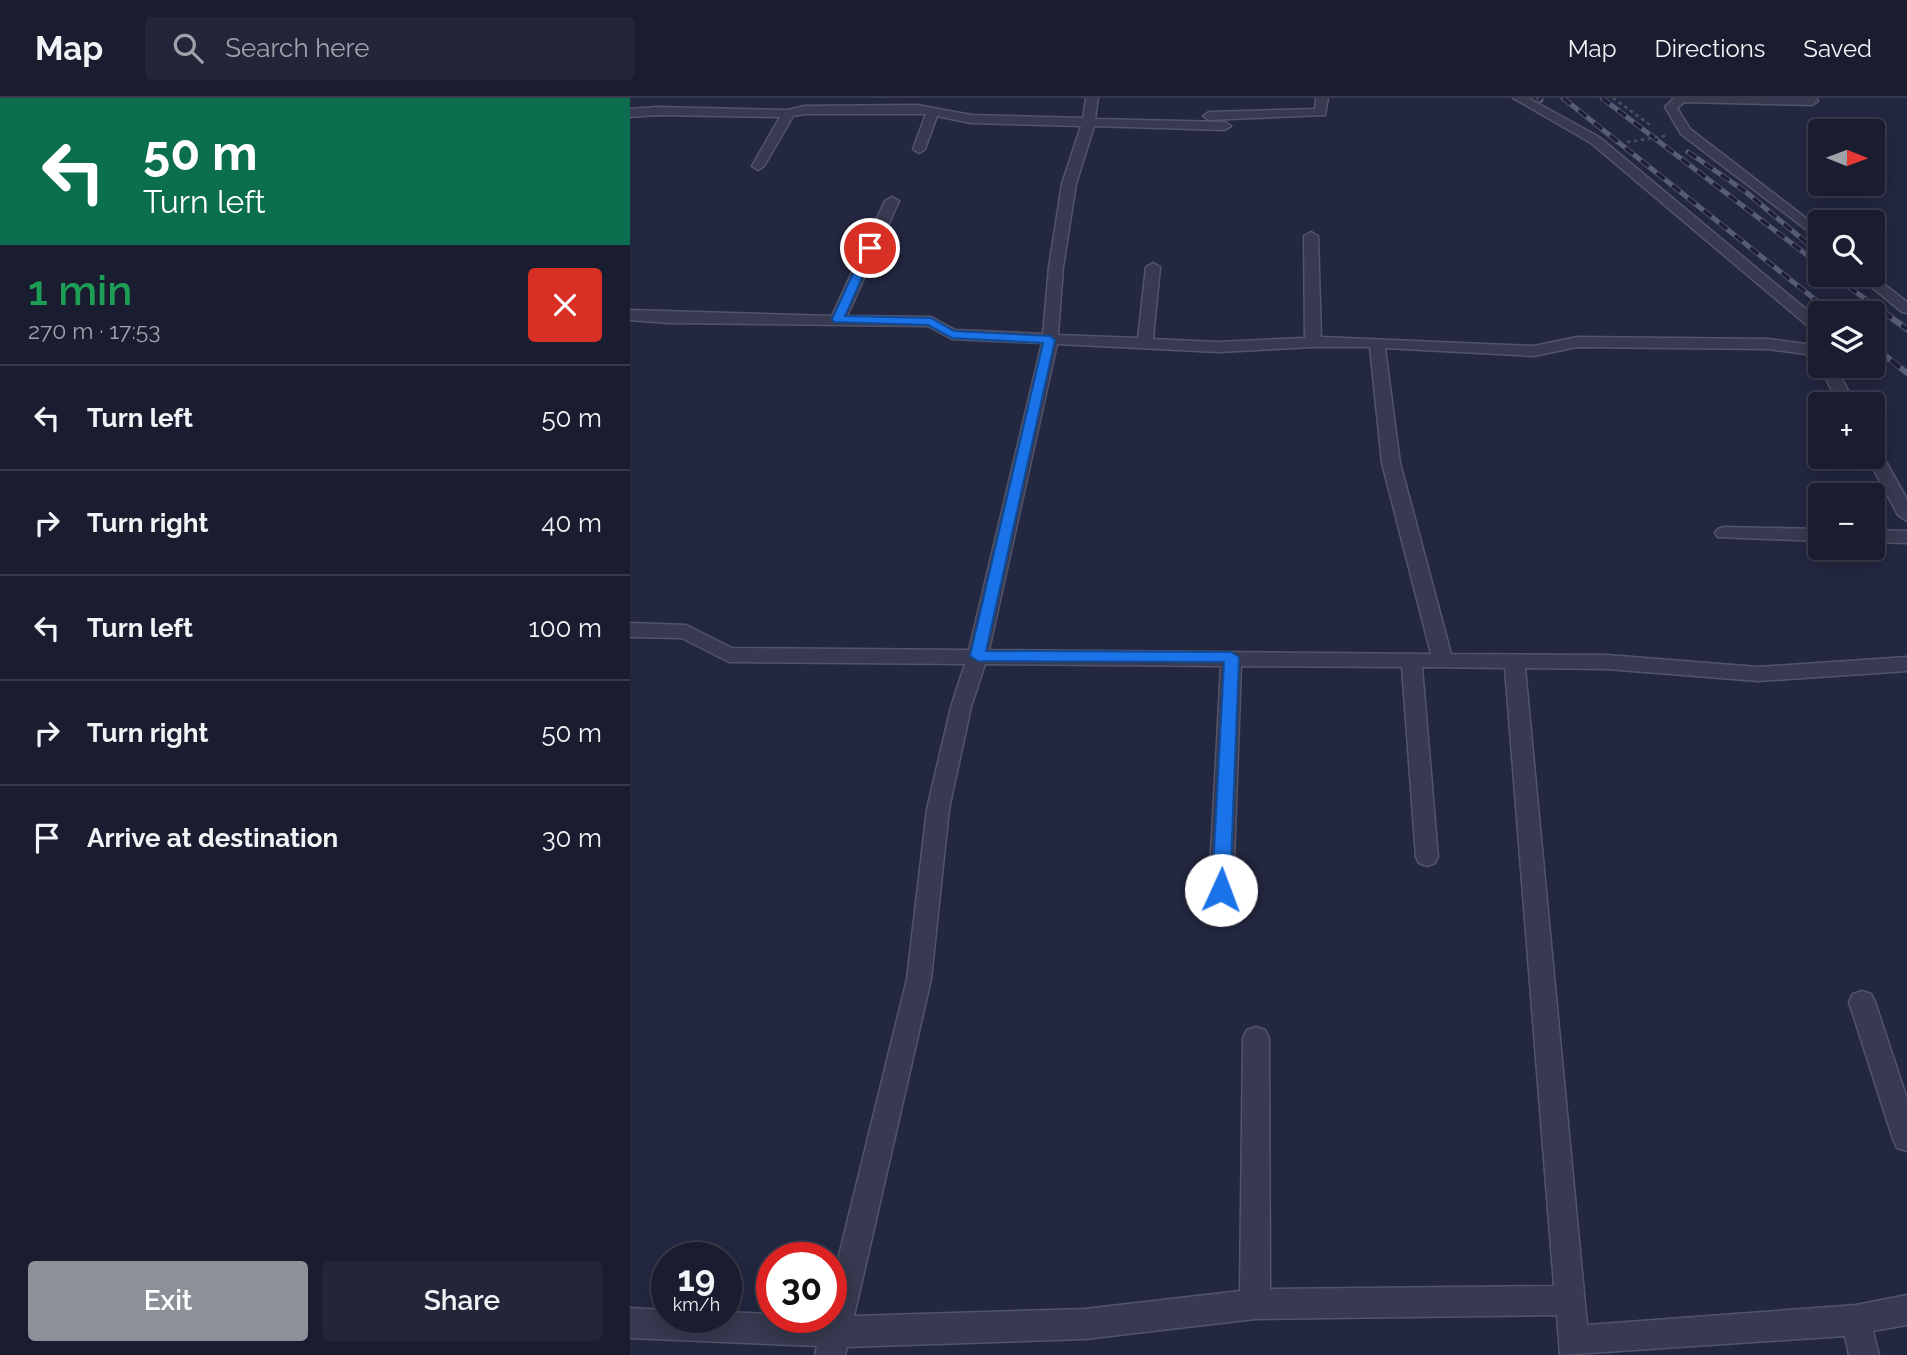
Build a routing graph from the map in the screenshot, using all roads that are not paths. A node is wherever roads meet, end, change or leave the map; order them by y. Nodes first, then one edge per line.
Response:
1 (720, 98) edge
2 (1322, 98) edge
3 (1519, 98) edge
4 (1810, 98) edge
5 (866, 104) edge
6 (902, 104) edge
7 (1090, 111) edge
8 (933, 112) junction
9 (630, 113) edge
10 (709, 113) junction
11 (788, 114) junction
12 (1225, 125) dead end
13 (919, 149) dead end
14 (758, 166) dead end
15 (892, 201) dead end
16 (1808, 226) edge
17 (1311, 236) dead end
18 (1153, 267) dead end
19 (1879, 287) edge
20 (1907, 309) edge
21 (630, 316) edge
22 (838, 319) junction
23 (1808, 319) edge
24 (1050, 340) junction
25 (1312, 342) junction
26 (1377, 343) junction
27 (1145, 344) junction
28 (1808, 349) edge
29 (1882, 469) edge
30 (1907, 515) edge
31 (1724, 533) dead end
32 (1808, 535) edge
33 (1885, 536) edge
34 (1907, 537) edge
35 (630, 630) edge
36 (978, 656) junction
37 (1231, 657) junction
38 (1411, 660) junction
39 (1443, 660) junction
40 (1514, 661) junction
41 (1907, 664) edge
42 (1427, 857) dead end
43 (1221, 890) dead end
44 (1861, 1002) dead end
45 (1256, 1038) dead end
46 (1907, 1139) edge
47 (1569, 1300) junction
48 (1255, 1304) junction
49 (1907, 1310) edge
50 (1856, 1320) junction
51 (630, 1323) edge
52 (832, 1343) edge
53 (1574, 1348) edge
54 (1864, 1355) edge

1 - 10 street
2 - 7 street
3 - 23 street
4 - 16 street
5 - 6 street
5 - 11 street
6 - 8 street
7 - 8 street
7 - 12 street
7 - 24 street
8 - 13 street
9 - 10 street
10 - 11 street
11 - 14 street
15 - 22 street
17 - 25 street
18 - 27 street
19 - 20 street
21 - 22 street
22 - 24 street
24 - 27 street
24 - 36 street
25 - 26 street
25 - 27 street
26 - 28 street
26 - 39 street
29 - 30 street
31 - 32 street
33 - 34 street
35 - 36 street
36 - 37 street
36 - 52 street
37 - 38 street
37 - 43 street
38 - 39 street
38 - 42 street
39 - 40 street
40 - 41 street
40 - 47 street
44 - 46 street
45 - 48 street
47 - 48 street
47 - 53 street
48 - 52 street
49 - 50 street
50 - 53 street
50 - 54 street
51 - 52 street

